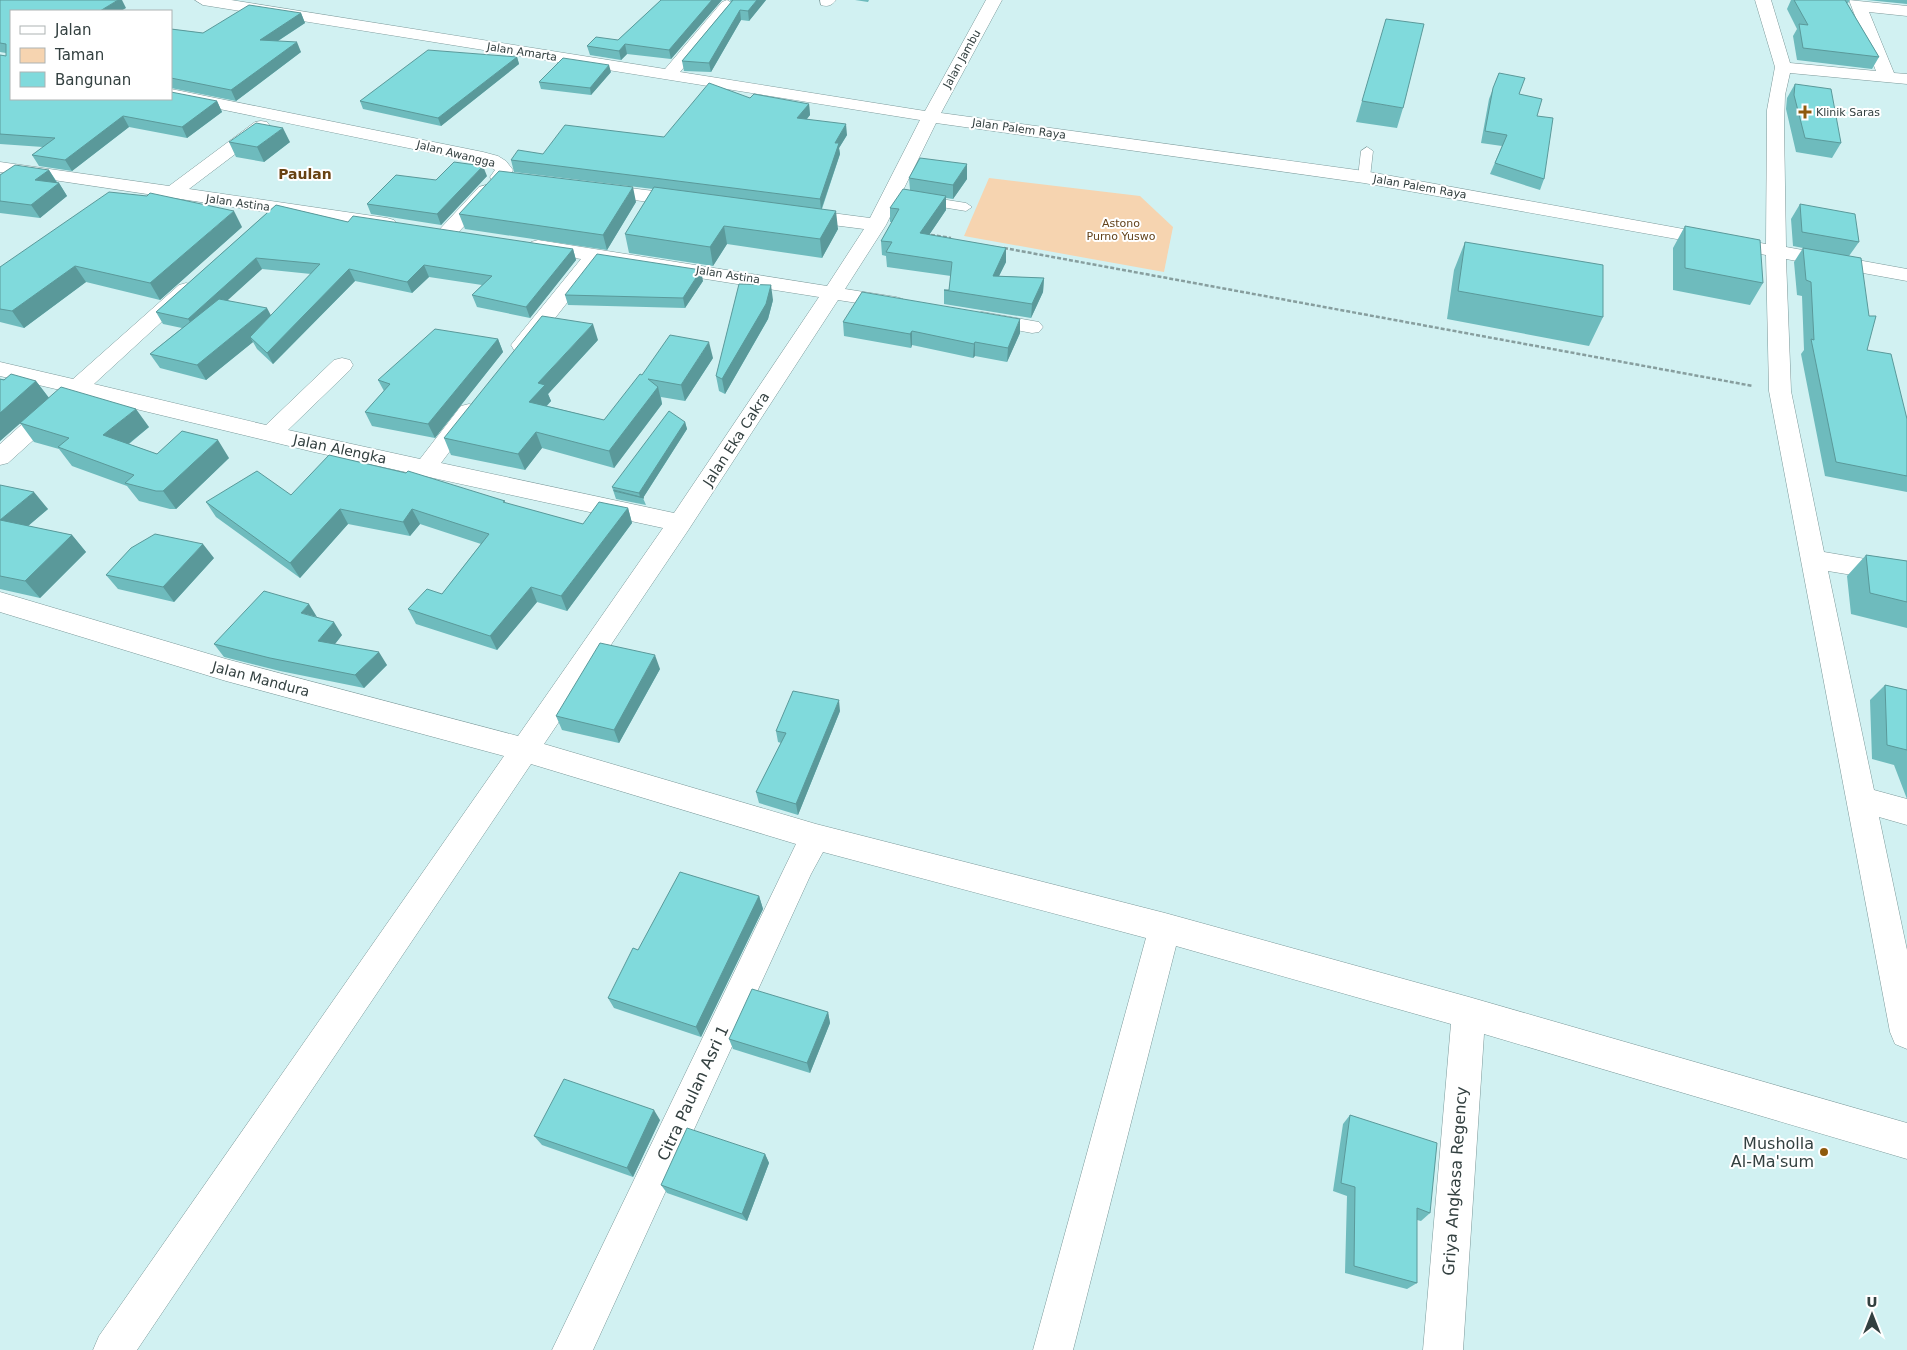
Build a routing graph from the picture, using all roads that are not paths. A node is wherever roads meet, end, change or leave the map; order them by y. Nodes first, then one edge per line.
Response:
1 (204, 0) edge
2 (994, 0) edge
3 (1763, 0) edge
4 (1858, 3) edge
5 (727, 5) edge
6 (1907, 11) edge
7 (1783, 67) junction
8 (668, 76) junction
9 (1887, 77) junction
10 (1907, 79) edge
11 (172, 94) edge
12 (276, 116) junction
13 (930, 117) junction
14 (1367, 151) dead end
15 (0, 167) edge
16 (499, 177) junction
17 (1364, 177) junction
18 (546, 183) edge
19 (584, 188) edge
20 (172, 193) junction
21 (901, 197) junction
22 (700, 203) edge
23 (966, 207) dead end
24 (277, 208) junction
25 (787, 213) edge
26 (876, 225) junction
27 (254, 228) edge
28 (428, 230) junction
29 (466, 236) edge
30 (515, 243) edge
31 (1776, 251) junction
32 (611, 252) junction
33 (203, 274) edge
34 (1907, 275) edge
35 (833, 292) junction
36 (916, 306) edge
37 (964, 315) edge
38 (1032, 327) dead end
39 (510, 360) edge
40 (342, 365) dead end
41 (0, 370) edge
42 (77, 387) junction
43 (481, 395) edge
44 (271, 433) junction
45 (0, 457) edge
46 (426, 468) junction
47 (680, 523) junction
48 (1814, 558) junction
49 (1907, 575) edge
50 (0, 602) edge
51 (524, 750) junction
52 (1862, 799) junction
53 (1907, 812) edge
54 (816, 837) junction
55 (1165, 928) junction
56 (1469, 1013) junction
57 (1907, 1032) edge
58 (1907, 1141) edge
59 (113, 1350) edge
60 (572, 1350) edge
61 (1053, 1350) edge
62 (1443, 1350) edge

1 - 8 street, Jalan Amarta
2 - 13 street, Jalan Jambu
3 - 7 street
4 - 6 street
4 - 9 street
5 - 8 street
7 - 9 street
7 - 31 street
8 - 13 street, Jalan Amarta
9 - 10 street
11 - 12 street, Jalan Awangga
12 - 16 street, Jalan Awangga
12 - 20 street
13 - 17 street, Jalan Palem Raya
13 - 21 street, Jalan Eka Cakra
14 - 17 lane
15 - 20 street, Jalan Astina
16 - 18 street, Jalan Awangga
16 - 28 street
17 - 31 street, Jalan Palem Raya
19 - 22 street
20 - 24 street, Jalan Astina
21 - 23 lane
21 - 26 street, Jalan Eka Cakra
24 - 27 street
24 - 28 street, Jalan Astina
25 - 26 street
26 - 35 street, Jalan Eka Cakra
28 - 29 street, Jalan Astina
30 - 32 street, Jalan Astina
31 - 34 street, Jalan Palem Raya
31 - 48 street
32 - 35 street, Jalan Astina
32 - 39 street
33 - 42 street
35 - 36 street, Jalan Astina
35 - 47 street, Jalan Eka Cakra
37 - 38 street
40 - 44 street
41 - 42 street, Jalan Alengka
42 - 44 street, Jalan Alengka
42 - 45 street
43 - 46 street
44 - 46 street, Jalan Alengka
46 - 47 street, Jalan Alengka
47 - 51 street, Jalan Eka Cakra
48 - 49 street
48 - 52 street
50 - 51 street, Jalan Mandura
51 - 54 street, Jalan Mandura
51 - 59 street, Jalan Eka Cakra
52 - 53 street
52 - 57 street
54 - 55 street, Jalan Mandura
54 - 60 street, Citra Paulan Asri 1
55 - 56 street, Jalan Mandura
55 - 61 street
56 - 58 street, Jalan Mandura
56 - 62 street, Griya Angkasa Regency

